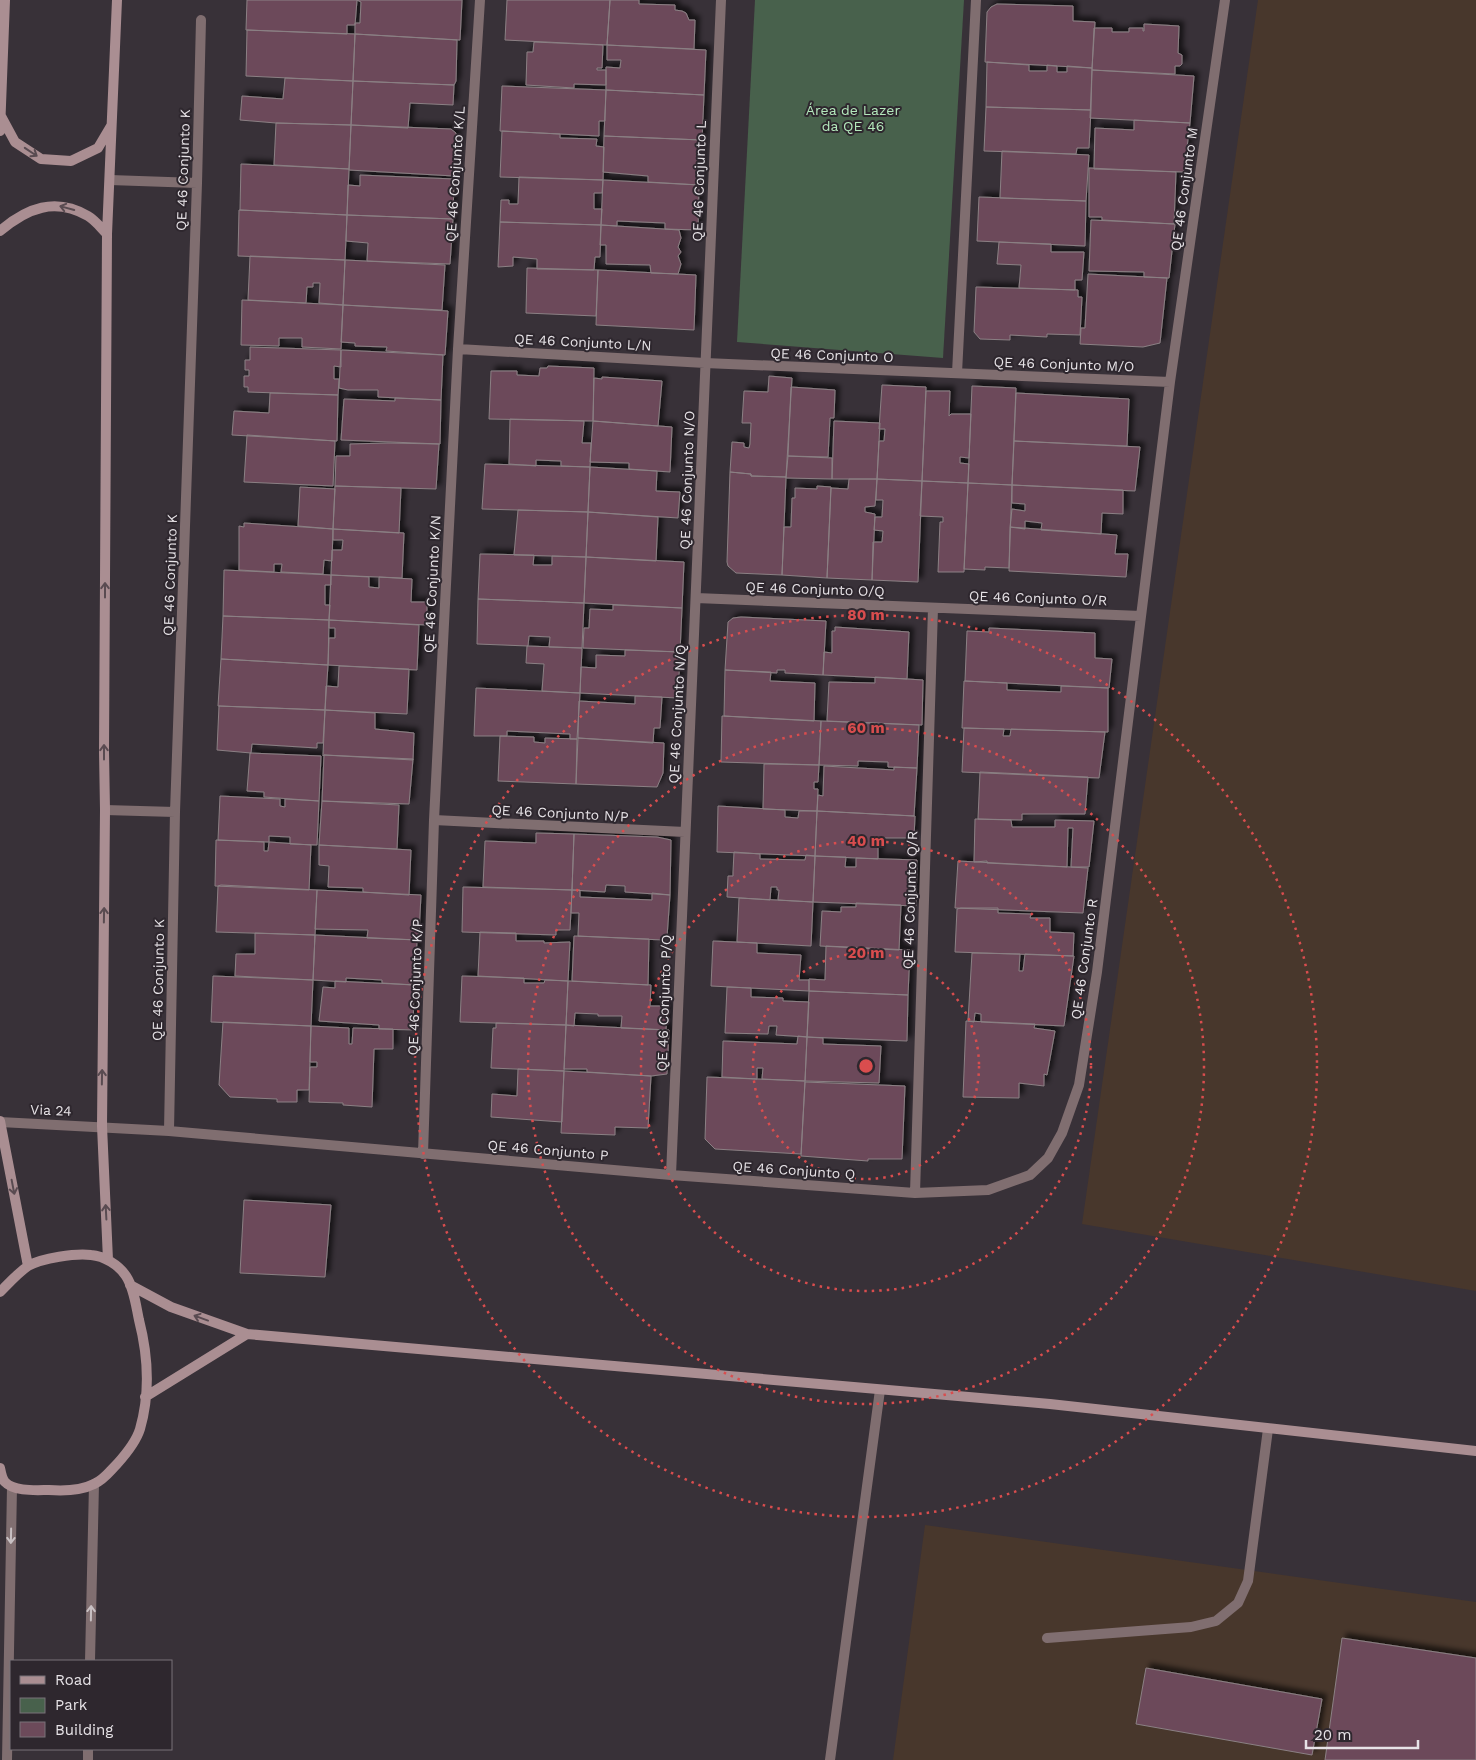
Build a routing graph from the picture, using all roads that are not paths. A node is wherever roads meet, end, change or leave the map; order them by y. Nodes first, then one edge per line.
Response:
1 (5, 0) edge
2 (117, 0) edge
3 (480, 0) edge
4 (721, 0) edge
5 (976, 0) edge
6 (1225, 0) edge
7 (201, 20) dead end
8 (1, 54) edge
9 (1, 116) edge
10 (112, 123) junction
11 (0, 131) edge
12 (110, 180) junction
13 (197, 183) junction
14 (0, 231) edge
15 (107, 234) junction
16 (458, 349) junction
17 (706, 363) junction
18 (957, 373) junction
19 (1170, 382) junction
20 (696, 598) junction
21 (933, 608) junction
22 (1141, 616) junction
23 (105, 810) junction
24 (175, 812) junction
25 (434, 820) junction
26 (685, 832) junction
27 (0, 1122) edge
28 (102, 1126) junction
29 (169, 1131) junction
30 (423, 1154) junction
31 (671, 1175) junction
32 (915, 1193) junction
33 (108, 1260) junction
34 (28, 1266) junction
35 (130, 1285) junction
36 (0, 1292) edge
37 (247, 1334) junction
38 (880, 1390) junction
39 (145, 1397) junction
40 (1268, 1429) junction
41 (1476, 1451) edge
42 (1, 1474) edge
43 (94, 1484) junction
44 (12, 1487) junction
45 (1047, 1638) dead end
46 (90, 1660) edge
47 (7, 1760) edge
48 (830, 1760) edge

1 - 8 street
2 - 10 street
3 - 16 street, QE 46 Conjunto K/L
4 - 17 street, QE 46 Conjunto L
5 - 18 street
6 - 19 street, QE 46 Conjunto M
7 - 13 street, QE 46 Conjunto K
8 - 9 street
9 -> 10 street
9 - 11 street
10 - 12 street
12 - 13 street
12 - 15 street
13 - 24 street, QE 46 Conjunto K
15 -> 14 street
23 -> 15 street
16 - 17 street, QE 46 Conjunto L/N
16 - 25 street, QE 46 Conjunto K/N
17 - 18 street, QE 46 Conjunto O
17 - 20 street, QE 46 Conjunto N/O
18 - 19 street, QE 46 Conjunto M/O
19 - 22 street
20 - 21 street, QE 46 Conjunto O/Q
20 - 26 street, QE 46 Conjunto N/Q
21 - 22 street, QE 46 Conjunto O/R
21 - 32 street, QE 46 Conjunto Q/R
22 - 32 street, QE 46 Conjunto R
23 - 24 street
28 -> 23 street
24 - 29 street, QE 46 Conjunto K
25 - 26 street, QE 46 Conjunto N/P
25 - 30 street, QE 46 Conjunto K/P
26 - 31 street, QE 46 Conjunto P/Q
27 - 28 street, Via 24
27 -> 34 street
28 - 29 street
33 -> 28 street
29 - 30 street
30 - 31 street, QE 46 Conjunto P
31 - 32 street, QE 46 Conjunto Q
33 - 34 street
33 - 35 street
34 - 36 street
37 -> 35 street
35 - 39 street
37 - 38 street
37 - 39 street
38 - 40 street
38 - 48 street
39 - 43 street
40 - 41 street
40 - 45 street
42 - 44 street
43 - 44 street
46 -> 43 street
44 -> 47 street

